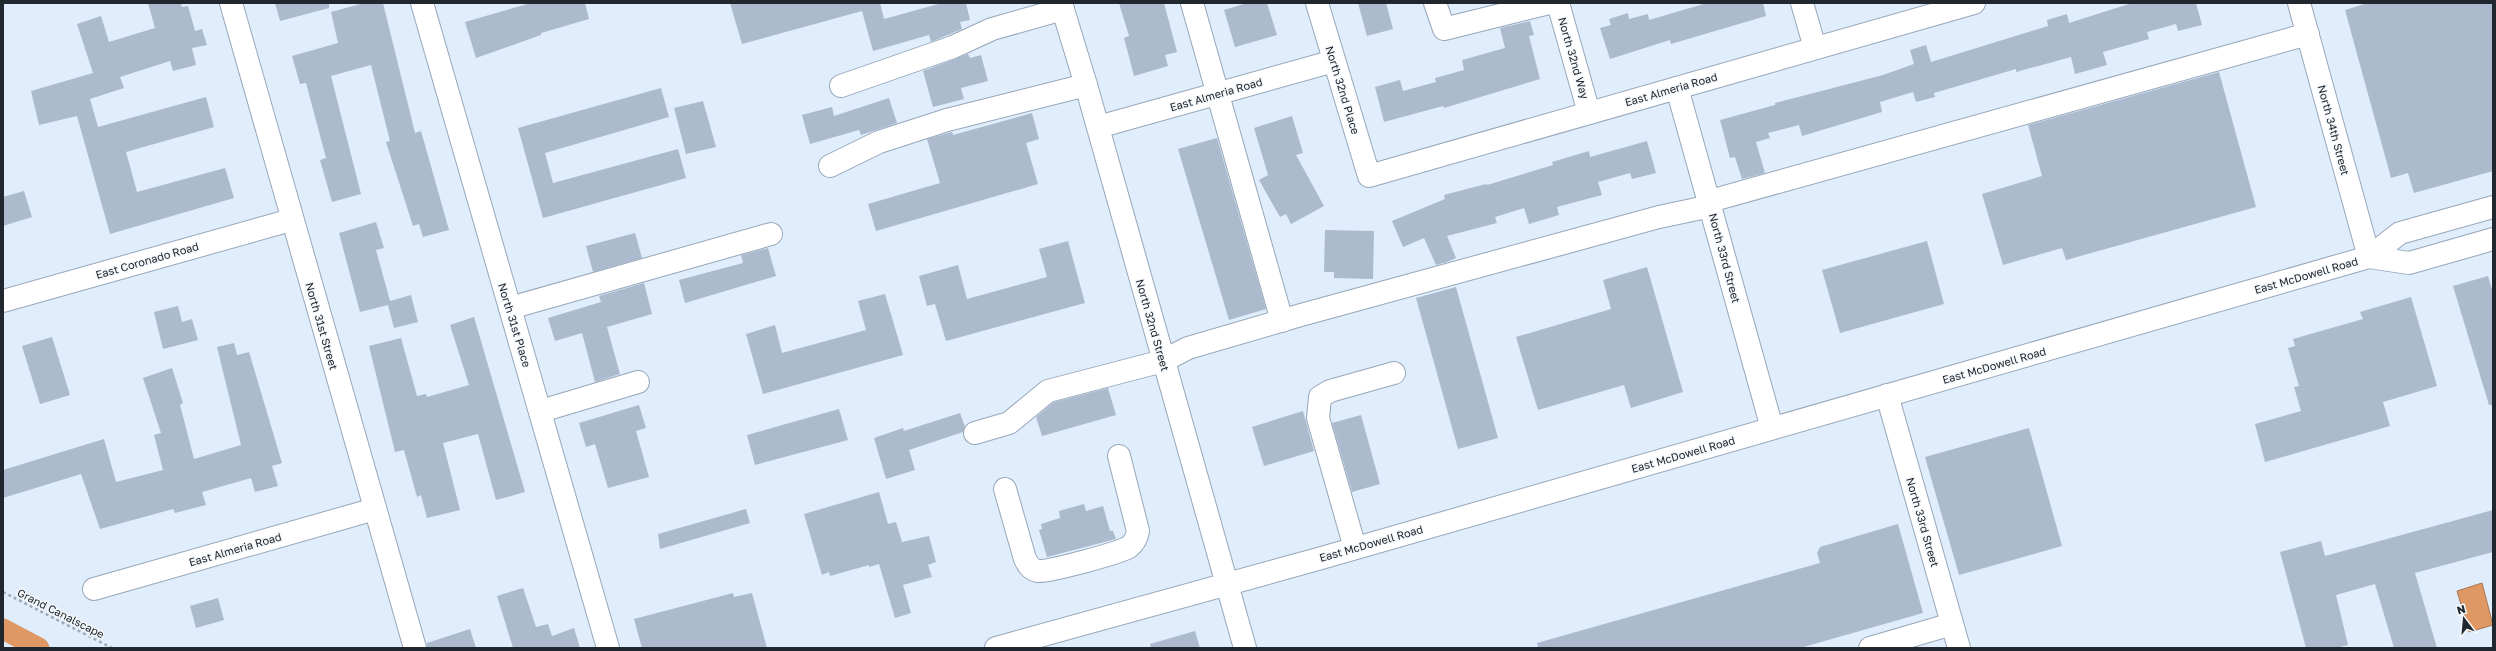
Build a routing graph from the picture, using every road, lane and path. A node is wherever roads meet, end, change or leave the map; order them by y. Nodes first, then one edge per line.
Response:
1 (231, 3) edge
2 (422, 3) edge
3 (1192, 3) edge
4 (1316, 3) edge
5 (1435, 3) edge
6 (1549, 3) edge
7 (1558, 3) edge
8 (1802, 3) edge
9 (1974, 3) edge
10 (2299, 3) edge
11 (1062, 6) edge
12 (2308, 34) junction
13 (1815, 48) junction
14 (1334, 61) junction
15 (1086, 85) junction
16 (841, 86) dead end
17 (1677, 88) junction
18 (1217, 94) junction
19 (1589, 112) junction
20 (1098, 127) junction
21 (830, 166) dead end
22 (1369, 176) joint
23 (1710, 204) junction
24 (2493, 208) edge
25 (291, 220) junction
26 (771, 234) dead end
27 (2493, 239) edge
28 (2369, 257) junction
29 (3, 301) edge
30 (510, 308) junction
31 (1282, 321) junction
32 (1163, 361) junction
33 (1394, 373) dead end
34 (638, 382) dead end
35 (1886, 396) junction
36 (541, 411) junction
37 (1772, 428) junction
38 (975, 433) dead end
39 (1119, 456) dead end
40 (1005, 489) dead end
41 (375, 509) junction
42 (1355, 548) junction
43 (1227, 584) junction
44 (94, 589) dead end
45 (3, 592) edge
46 (1952, 624) junction
47 (112, 648) edge
48 (415, 648) edge
49 (608, 648) edge
50 (996, 648) edge
51 (1245, 648) edge
52 (1870, 648) edge
53 (1959, 648) edge

1 - 25 street, North 31st Street
2 - 30 street, North 31st Place
3 - 18 street
4 - 14 street, North 32nd Place
5 - 6 street
7 - 19 street, North 32nd Way
8 - 13 street
9 - 13 street, East Almeria Road
10 - 12 street, North 34th Street
11 - 15 street, North 32nd Street
11 - 16 street
12 - 23 street
12 - 28 street, North 34th Street
13 - 17 street, East Almeria Road
14 - 18 street, East Almeria Road
14 - 22 street, North 32nd Place
15 - 20 street, North 32nd Street
15 - 21 street
17 - 19 street, East Almeria Road
17 - 23 street, North 33rd Street
18 - 20 street, East Almeria Road
18 - 31 street
19 - 22 street, East Almeria Road
20 - 32 street, North 32nd Street
23 - 31 street
23 - 37 street, North 33rd Street
24 - 28 street, East McDowell Road
25 - 29 street, East Coronado Road
25 - 41 street, North 31st Street
26 - 30 street
27 - 28 street, East McDowell Road
28 - 35 street, East McDowell Road
30 - 36 street, North 31st Place
31 - 32 street
32 - 38 street
32 - 43 street, North 32nd Street
33 - 42 street
34 - 36 street
35 - 37 street, East McDowell Road
35 - 46 street, North 33rd Street
36 - 49 street, North 31st Place
37 - 42 street, East McDowell Road
39 - 40 street
41 - 44 street, East Almeria Road
41 - 48 street, North 31st Street
42 - 43 street, East McDowell Road
43 - 50 street, East McDowell Road
43 - 51 street, North 32nd Street
45 - 47 path, Grand Canalscape
46 - 52 street
46 - 53 street, North 33rd Street

